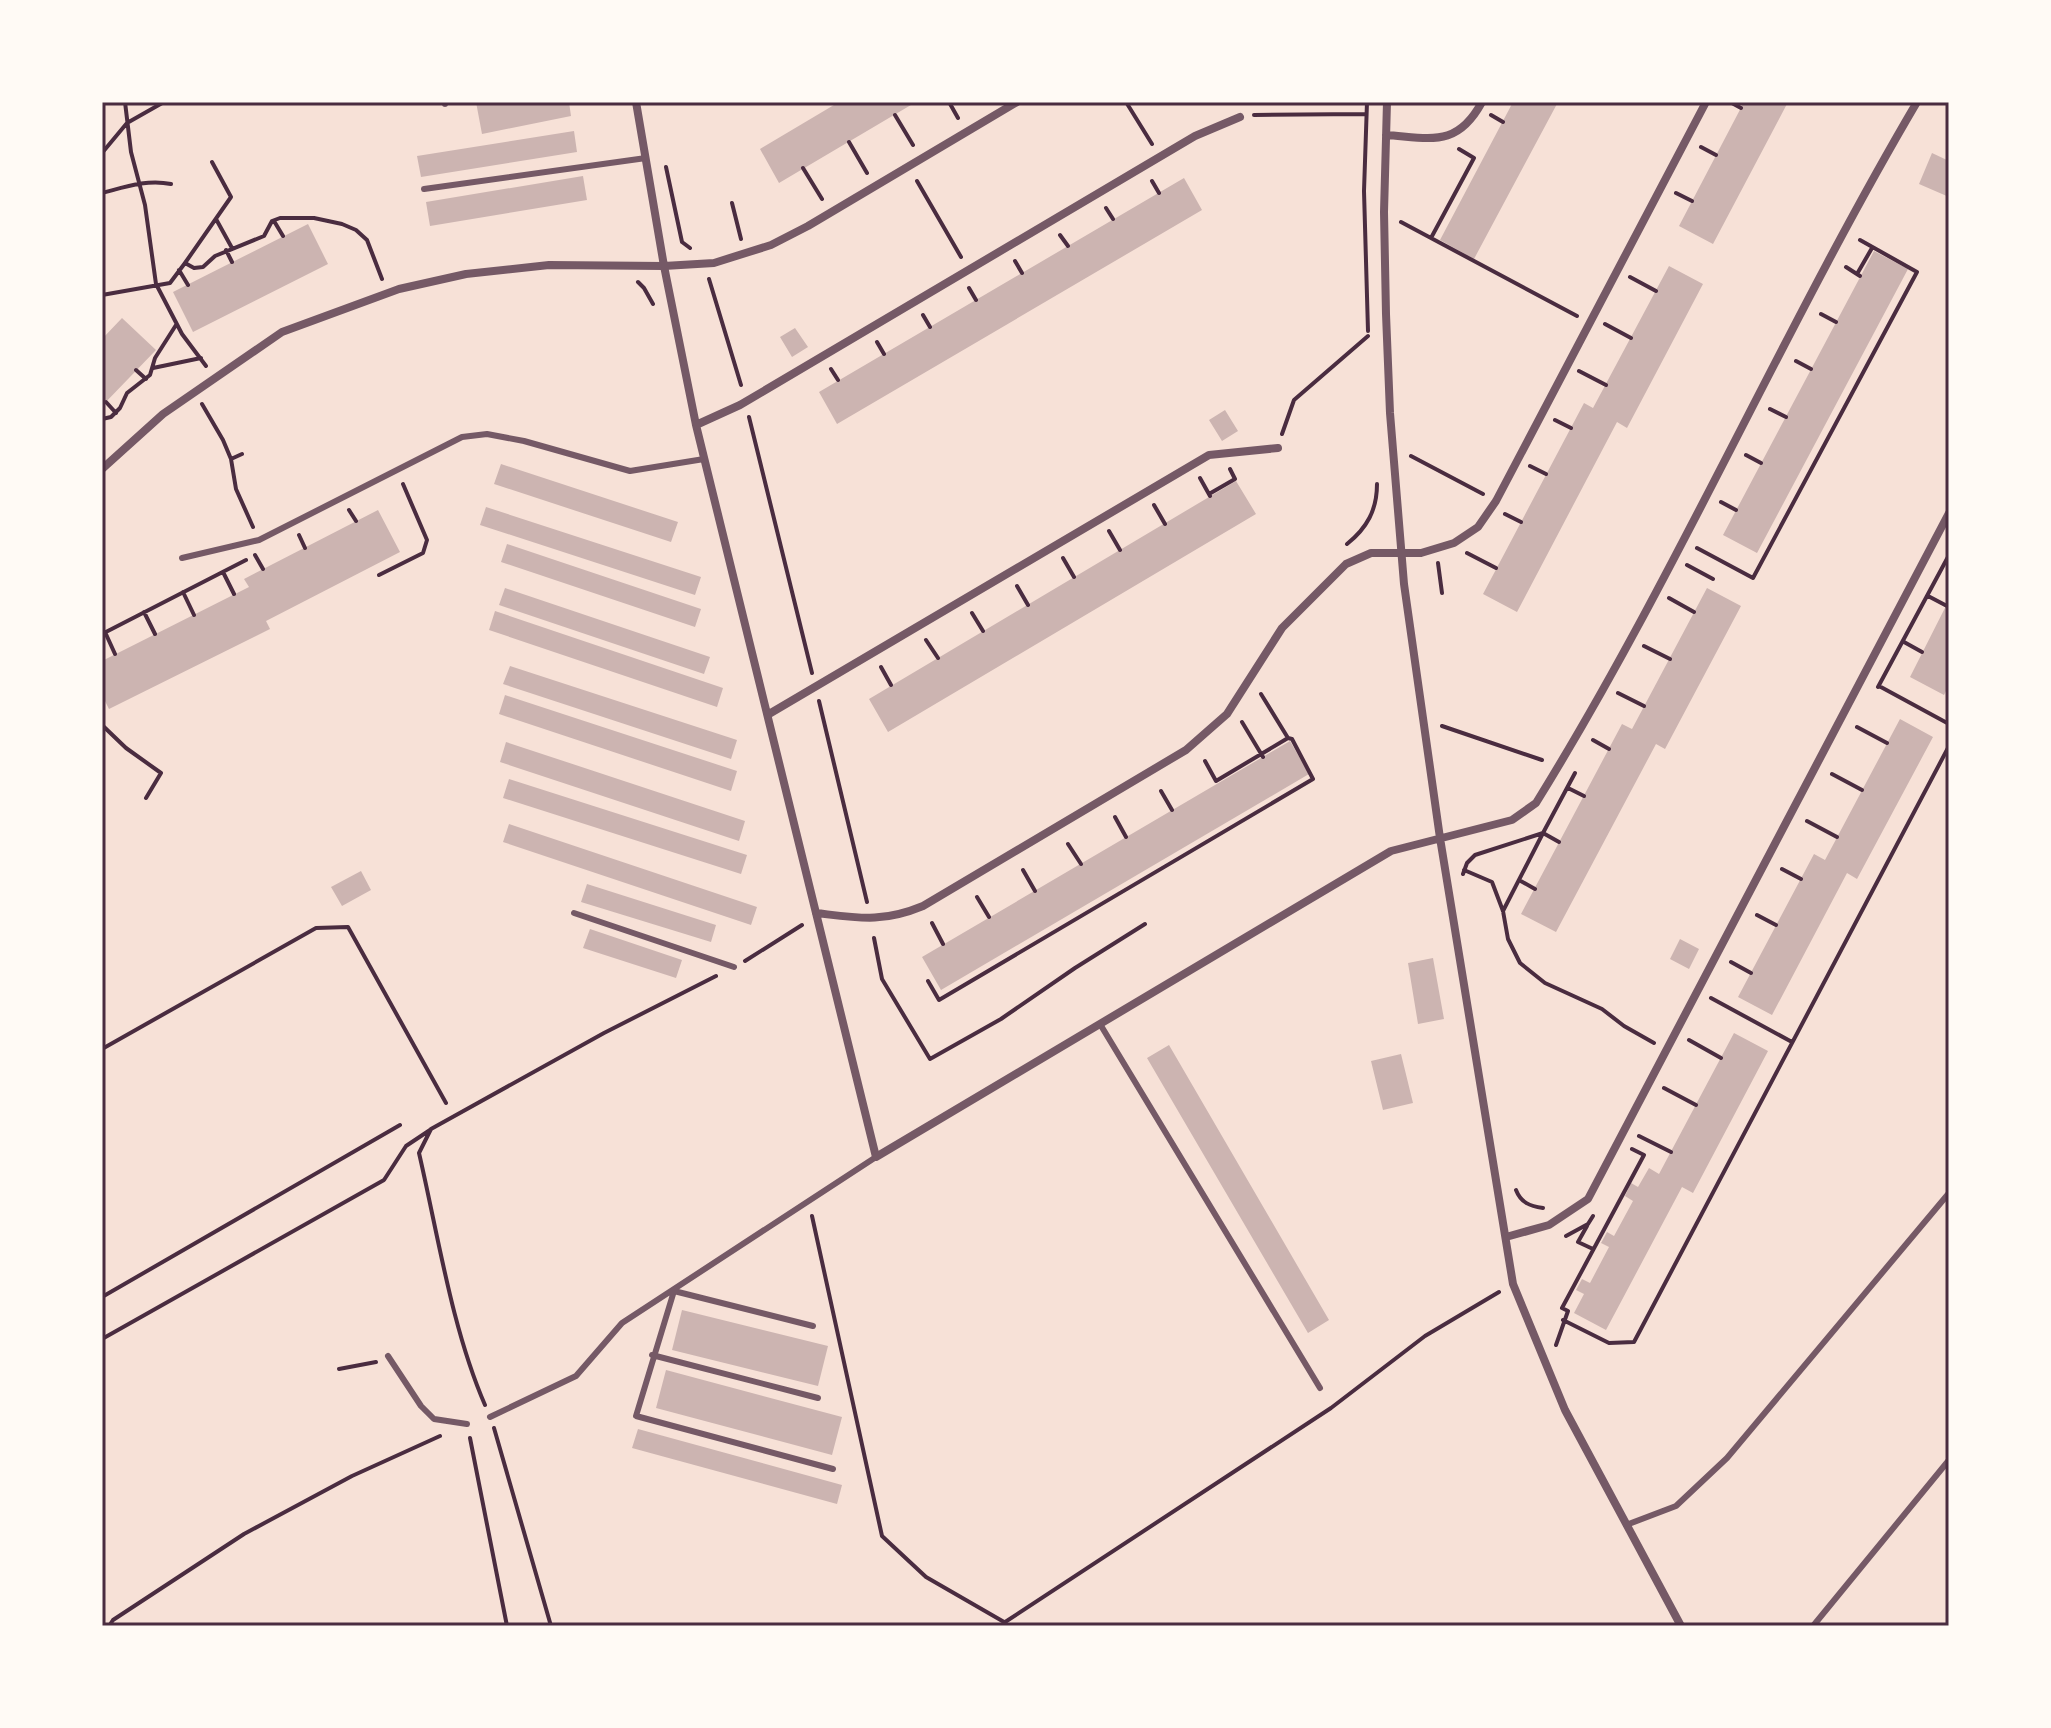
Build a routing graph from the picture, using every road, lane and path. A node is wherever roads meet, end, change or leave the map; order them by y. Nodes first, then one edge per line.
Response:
1 (125, 102) edge
2 (164, 102) edge
3 (636, 102) edge
4 (949, 102) edge
5 (1017, 102) edge
6 (1126, 102) edge
7 (1367, 102) edge
8 (1387, 102) edge
9 (1482, 102) edge
10 (1706, 102) edge
11 (1730, 102) edge
12 (1917, 102) edge
13 (1741, 108) dead end
14 (970, 114) dead end
15 (1366, 114) junction
16 (895, 115) dead end
17 (1240, 117) joint
18 (960, 121) junction
19 (127, 123) junction
20 (948, 127) dead end
21 (1386, 135) junction
22 (926, 141) dead end
23 (849, 142) dead end
24 (1699, 146) dead end
25 (102, 153) edge
26 (663, 153) dead end
27 (1716, 155) dead end
28 (1160, 156) junction
29 (646, 158) junction
30 (1474, 158) dead end
31 (212, 162) dead end
32 (1471, 165) junction
33 (909, 166) junction
34 (803, 168) dead end
35 (1478, 169) dead end
36 (857, 181) dead end
37 (138, 184) junction
38 (171, 184) dead end
39 (424, 189) dead end
40 (102, 193) edge
41 (835, 195) dead end
42 (823, 201) junction
43 (732, 203) dead end
44 (813, 207) dead end
45 (1446, 211) junction
46 (1453, 215) dead end
47 (216, 219) junction
48 (274, 221) junction
49 (1399, 221) dead end
50 (754, 235) dead end
51 (283, 236) dead end
52 (1431, 238) junction
53 (1860, 240) dead end
54 (1872, 248) junction
55 (229, 249) junction
56 (695, 249) dead end
57 (232, 262) dead end
58 (185, 263) junction
59 (664, 266) junction
60 (967, 269) junction
61 (179, 270) junction
62 (1617, 270) junction
63 (709, 276) dead end
64 (382, 279) dead end
65 (1839, 279) dead end
66 (626, 281) dead end
67 (156, 284) junction
68 (188, 285) dead end
69 (1656, 291) dead end
70 (102, 295) edge
71 (1827, 302) dead end
72 (1565, 310) dead end
73 (655, 313) dead end
74 (1592, 317) junction
75 (1836, 322) dead end
76 (176, 324) junction
77 (1368, 336) junction
78 (1631, 338) dead end
79 (1369, 347) dead end
80 (1802, 350) dead end
81 (201, 358) junction
82 (1796, 361) junction
83 (1567, 365) junction
84 (153, 368) junction
85 (1811, 369) dead end
86 (136, 370) dead end
87 (1790, 373) dead end
88 (214, 377) junction
89 (146, 379) junction
90 (1606, 385) dead end
91 (106, 402) dead end
92 (746, 402) junction
93 (116, 413) junction
94 (209, 414) dead end
95 (1786, 417) dead end
96 (102, 419) edge
97 (1764, 420) dead end
98 (696, 425) junction
99 (1752, 443) dead end
100 (1278, 448) joint
101 (242, 454) dead end
102 (1221, 454) junction
103 (1746, 455) junction
104 (1411, 456) dead end
105 (231, 459) junction
106 (704, 459) junction
107 (1761, 463) dead end
108 (1740, 467) dead end
109 (102, 469) edge
110 (1378, 481) dead end
111 (403, 482) dead end
112 (1727, 490) dead end
113 (1209, 494) dead end
114 (1496, 501) junction
115 (1721, 502) junction
116 (1736, 510) dead end
117 (1715, 513) dead end
118 (1949, 513) edge
119 (336, 515) dead end
120 (356, 521) dead end
121 (311, 528) dead end
122 (298, 534) junction
123 (1702, 536) dead end
124 (259, 540) junction
125 (286, 540) dead end
126 (1450, 544) junction
127 (305, 548) dead end
128 (1436, 548) junction
129 (1696, 548) junction
130 (1340, 550) dead end
131 (1401, 553) junction
132 (255, 555) junction
133 (1949, 555) edge
134 (182, 558) dead end
135 (1496, 568) dead end
136 (263, 569) dead end
137 (223, 572) junction
138 (379, 575) dead end
139 (1713, 579) dead end
140 (1675, 589) dead end
141 (183, 592) junction
142 (1442, 593) dead end
143 (234, 594) dead end
144 (1928, 596) junction
145 (1669, 598) junction
146 (1947, 606) dead end
147 (1663, 610) dead end
148 (144, 612) junction
149 (1694, 612) dead end
150 (194, 615) dead end
151 (104, 633) edge
152 (155, 634) dead end
153 (1650, 634) dead end
154 (1904, 642) junction
155 (1644, 646) junction
156 (1922, 652) dead end
157 (115, 654) dead end
158 (1637, 658) dead end
159 (1670, 659) dead end
160 (1625, 681) dead end
161 (815, 687) junction
162 (1618, 693) junction
163 (1261, 694) dead end
164 (1612, 705) dead end
165 (1644, 706) dead end
166 (769, 714) junction
167 (1242, 722) dead end
168 (1949, 724) edge
169 (102, 725) edge
170 (1442, 726) dead end
171 (1857, 727) dead end
172 (1600, 728) dead end
173 (1288, 738) junction
174 (1593, 740) junction
175 (1887, 743) dead end
176 (1949, 746) edge
177 (1609, 749) dead end
178 (1587, 752) dead end
179 (1262, 756) junction
180 (1205, 761) dead end
181 (1550, 763) dead end
182 (1580, 764) dead end
183 (1832, 774) dead end
184 (1568, 788) junction
185 (1862, 790) dead end
186 (1161, 791) dead end
187 (1584, 796) dead end
188 (146, 798) dead end
189 (1172, 810) dead end
190 (1115, 817) dead end
191 (1807, 821) dead end
192 (1543, 833) junction
193 (1126, 837) dead end
194 (1837, 837) dead end
195 (1440, 838) junction
196 (1559, 842) dead end
197 (1068, 844) dead end
198 (1081, 864) dead end
199 (1782, 869) dead end
200 (1023, 870) dead end
201 (1801, 879) dead end
202 (1519, 880) junction
203 (1535, 889) dead end
204 (1035, 891) dead end
205 (977, 897) dead end
206 (868, 907) dead end
207 (1503, 911) junction
208 (574, 913) dead end
209 (816, 913) junction
210 (1757, 915) dead end
211 (989, 917) dead end
212 (932, 923) dead end
213 (1145, 924) dead end
214 (1776, 925) dead end
215 (874, 938) dead end
216 (943, 944) dead end
217 (1731, 962) dead end
218 (734, 967) junction
219 (1751, 973) dead end
220 (928, 981) dead end
221 (1711, 998) dead end
222 (1100, 1024) junction
223 (1624, 1026) dead end
224 (1689, 1040) dead end
225 (1792, 1042) junction
226 (102, 1049) edge
227 (1721, 1058) dead end
228 (1664, 1088) dead end
229 (446, 1103) dead end
230 (1696, 1105) dead end
231 (400, 1125) dead end
232 (431, 1129) junction
233 (1639, 1136) dead end
234 (1632, 1149) dead end
235 (1671, 1152) dead end
236 (876, 1157) junction
237 (1515, 1190) dead end
238 (1949, 1193) edge
239 (809, 1202) junction
240 (1554, 1205) dead end
241 (1588, 1224) dead end
242 (1506, 1237) junction
243 (1593, 1249) junction
244 (1513, 1284) junction
245 (674, 1291) junction
246 (102, 1297) edge
247 (1563, 1320) junction
248 (813, 1326) dead end
249 (102, 1339) edge
250 (652, 1355) junction
251 (388, 1356) joint
252 (339, 1369) dead end
253 (1549, 1372) junction
254 (1320, 1388) dead end
255 (818, 1398) dead end
256 (490, 1417) junction
257 (467, 1424) junction
258 (1949, 1460) edge
259 (833, 1469) dead end
260 (1626, 1525) junction
261 (1004, 1622) junction
262 (109, 1626) edge
263 (507, 1626) edge
264 (551, 1626) edge
265 (999, 1626) edge
266 (1011, 1626) edge
267 (1681, 1626) edge
268 (1813, 1626) edge

1 - 19 path
2 - 19 path
3 - 29 street
4 - 18 path
5 - 33 street
6 - 28 path
7 - 15 path
8 - 21 street
9 - 21 street
10 - 62 street
11 - 13 path
12 - 195 street
14 - 18 path
15 - 17 path
15 - 77 path
16 - 22 path
17 - 28 street
18 - 20 path
19 - 25 path
19 - 37 path
21 - 131 street
23 - 36 path
24 - 27 path
26 - 56 path
28 - 60 street
29 - 39 lane
29 - 59 street
30 - 32 path
31 - 47 path
32 - 35 path
32 - 45 path
33 - 59 street
33 - 60 path
34 - 42 path
37 - 38 path
37 - 40 path
37 - 67 path
41 - 42 path
42 - 44 path
43 - 50 path
45 - 46 path
45 - 52 path
47 - 55 path
47 - 58 path
48 - 51 path
48 - 55 path
48 - 64 path
49 - 52 path
52 - 72 path
53 - 54 path
54 - 65 path
54 - 129 path
55 - 57 path
55 - 58 path
58 - 61 path
59 - 88 street
59 - 98 street
60 - 92 street
61 - 67 path
61 - 68 path
62 - 69 path
62 - 74 street
63 - 92 path
66 - 73 path
67 - 70 path
67 - 76 path
71 - 75 path
74 - 78 path
74 - 83 street
76 - 81 path
76 - 84 path
77 - 79 path
77 - 100 path
80 - 82 path
81 - 84 path
81 - 88 path
82 - 85 path
82 - 87 path
83 - 90 path
83 - 114 street
84 - 89 path
86 - 89 path
88 - 109 street
89 - 93 path
91 - 93 path
92 - 98 street
92 - 161 path
93 - 96 path
94 - 105 path
95 - 97 path
98 - 106 street
99 - 103 path
100 - 102 street
101 - 105 path
102 - 113 path
102 - 161 street
103 - 107 path
103 - 108 path
104 - 114 path
105 - 124 path
106 - 124 lane
106 - 166 street
110 - 130 path
111 - 138 path
112 - 115 path
114 - 126 street
115 - 116 path
115 - 117 path
118 - 242 street
119 - 120 path
121 - 122 path
122 - 125 path
122 - 127 path
123 - 129 path
124 - 132 path
124 - 134 lane
126 - 128 street
126 - 135 path
128 - 131 street
128 - 142 path
129 - 139 path
131 - 195 street
131 - 209 street
132 - 136 path
132 - 137 path
133 - 144 path
137 - 141 path
137 - 143 path
140 - 145 path
141 - 148 path
141 - 150 path
144 - 146 path
144 - 154 path
145 - 147 path
145 - 149 path
148 - 151 path
148 - 152 path
151 - 157 path
153 - 155 path
154 - 156 path
154 - 168 path
155 - 158 path
155 - 159 path
160 - 162 path
161 - 166 street
161 - 206 path
162 - 164 path
162 - 165 path
163 - 173 path
166 - 209 street
167 - 179 path
169 - 188 path
170 - 181 path
171 - 175 path
172 - 174 path
173 - 179 path
173 - 220 path
174 - 177 path
174 - 178 path
176 - 225 path
179 - 180 path
182 - 184 path
183 - 185 path
184 - 187 path
184 - 192 path
186 - 189 path
190 - 193 path
191 - 194 path
192 - 196 path
192 - 202 path
192 - 207 path
195 - 222 street
195 - 242 street
197 - 198 path
199 - 201 path
200 - 204 path
202 - 203 path
202 - 207 path
205 - 211 path
207 - 223 path
208 - 218 lane
209 - 218 path
209 - 236 street
210 - 214 path
212 - 216 path
213 - 215 path
217 - 219 path
218 - 232 path
221 - 225 path
222 - 236 street
222 - 254 lane
224 - 227 path
225 - 247 path
226 - 229 path
228 - 230 path
231 - 246 path
232 - 249 path
232 - 256 path
233 - 235 path
234 - 243 path
236 - 239 lane
237 - 240 path
238 - 260 lane
239 - 245 lane
239 - 261 path
241 - 243 path
242 - 244 street
243 - 247 path
244 - 253 street
244 - 261 path
245 - 248 lane
245 - 250 lane
245 - 256 lane
247 - 253 path
250 - 255 lane
250 - 259 lane
251 - 252 path
251 - 257 lane
253 - 260 street
256 - 264 path
257 - 262 path
257 - 263 path
258 - 268 lane
260 - 267 street
261 - 265 path
261 - 266 path

